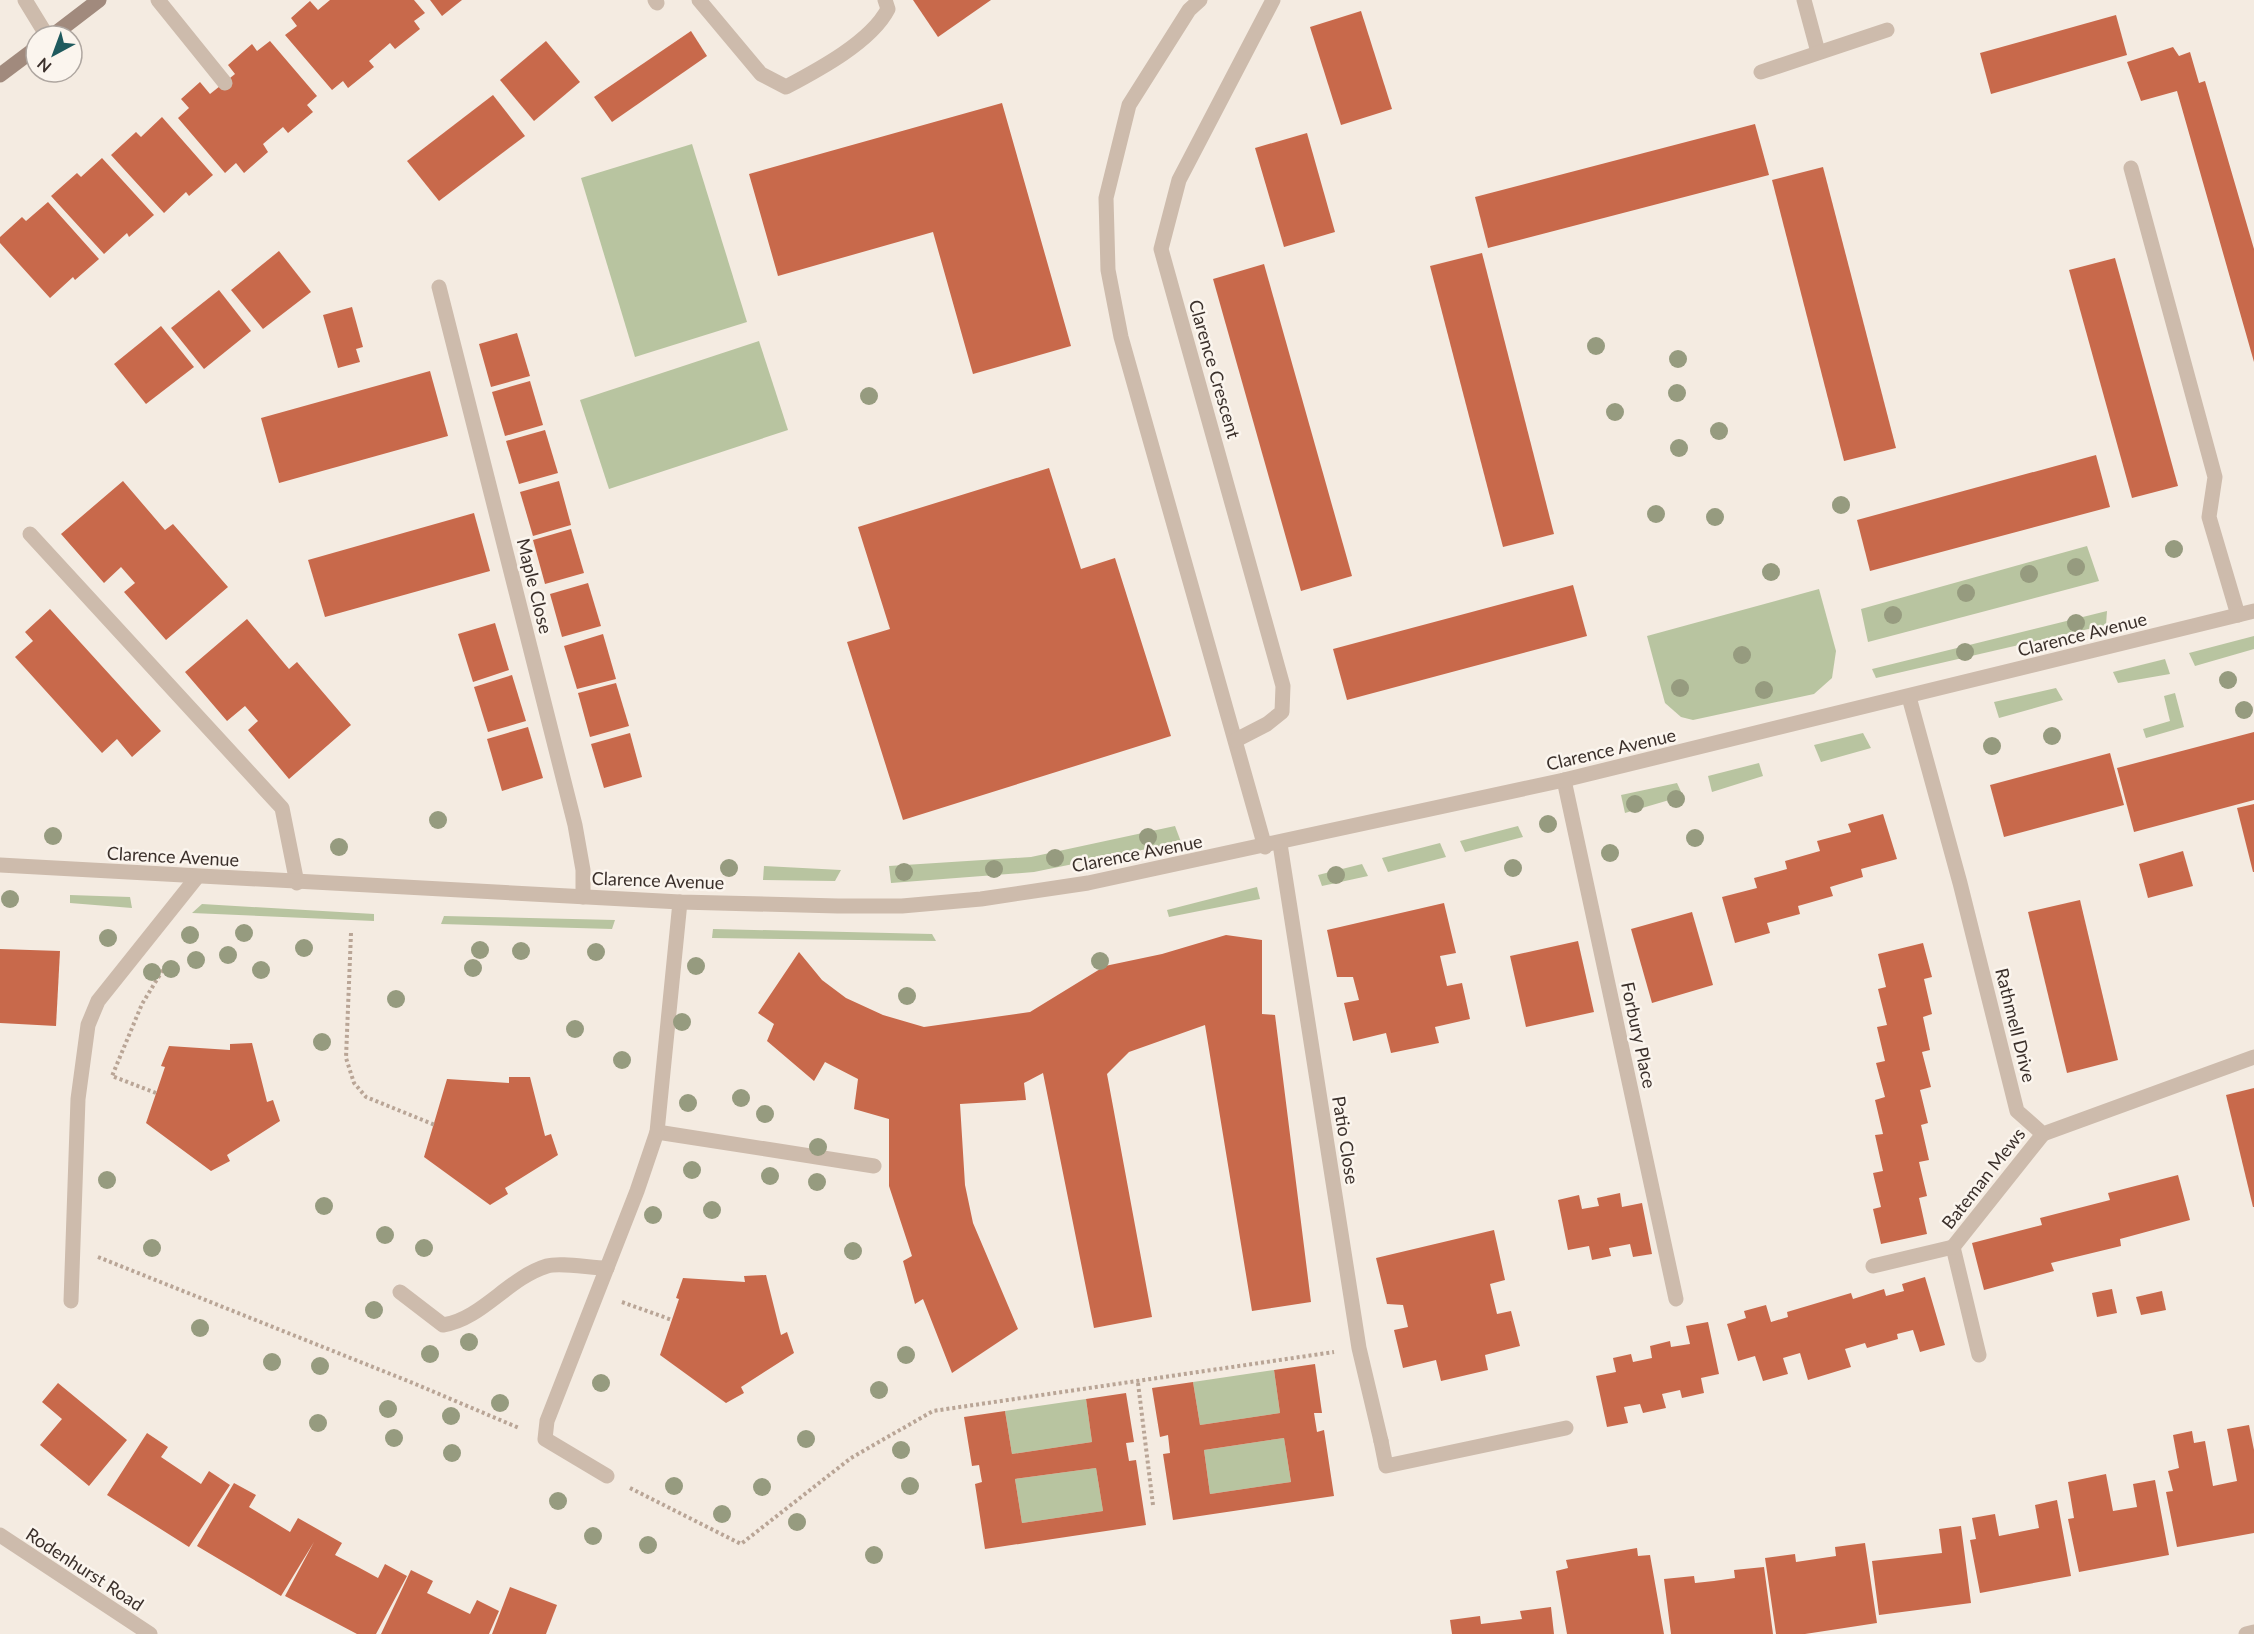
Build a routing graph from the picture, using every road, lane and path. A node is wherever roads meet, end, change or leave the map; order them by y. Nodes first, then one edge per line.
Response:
1 (25, 0) edge
2 (99, 0) edge
3 (158, 0) edge
4 (699, 0) edge
5 (885, 0) edge
6 (1200, 0) edge
7 (1273, 0) edge
8 (1804, 0) edge
9 (40, 24) edge
10 (68, 24) edge
11 (1887, 30) dead end
12 (1818, 52) junction
13 (24, 57) edge
14 (1761, 72) dead end
15 (0, 75) edge
16 (225, 83) dead end
17 (2131, 168) dead end
18 (439, 287) dead end
19 (30, 534) dead end
20 (2254, 611) edge
21 (2238, 615) junction
22 (1909, 698) junction
23 (1236, 741) junction
24 (1564, 780) junction
25 (1273, 845) junction
26 (0, 865) edge
27 (197, 877) junction
28 (297, 883) junction
29 (583, 897) junction
30 (680, 902) junction
31 (351, 933) dead end
32 (172, 957) dead end
33 (2254, 1057) edge
34 (156, 1093) dead end
35 (435, 1125) dead end
36 (657, 1132) junction
37 (2043, 1134) junction
38 (874, 1166) dead end
39 (74, 1247) junction
40 (1953, 1247) junction
41 (1873, 1266) dead end
42 (607, 1268) junction
43 (400, 1292) dead end
44 (597, 1293) junction
45 (1676, 1299) dead end
46 (71, 1301) dead end
47 (672, 1320) dead end
48 (1359, 1348) junction
49 (1979, 1355) dead end
50 (1138, 1383) junction
51 (1566, 1428) dead end
52 (544, 1439) junction
53 (607, 1476) joint
54 (1153, 1505) dead end
55 (0, 1535) edge
56 (2254, 1632) edge
57 (150, 1634) edge
58 (2246, 1634) edge

1 - 9 street
2 - 10 main road
3 - 16 street
4 - 5 street
6 - 23 street
7 - 23 street, Clarence Crescent
8 - 12 street
11 - 12 street
12 - 14 street
13 - 15 main road
17 - 21 street
18 - 29 street, Maple Close
19 - 28 street
20 - 21 street, Clarence Avenue
21 - 22 street, Clarence Avenue
22 - 24 street, Clarence Avenue
22 - 37 street, Rathmell Drive
23 - 25 street
24 - 25 street, Clarence Avenue
24 - 45 street, Forbury Place
25 - 30 street, Clarence Avenue
25 - 48 street, Patio Close
26 - 27 street, Clarence Avenue
27 - 28 street, Clarence Avenue
27 - 39 street
28 - 29 street, Clarence Avenue
29 - 30 street, Clarence Avenue
30 - 36 street
31 - 35 path
32 - 34 path
33 - 37 street
36 - 38 street
36 - 42 street
37 - 40 street, Bateman Mews
39 - 46 street
39 - 52 path
40 - 41 street
40 - 49 street
42 - 43 street
42 - 44 street
44 - 47 path
44 - 52 street
48 - 50 path
48 - 51 street, Patio Close
50 - 53 path
50 - 54 path
52 - 53 street
55 - 57 street, Rodenhurst Road
56 - 58 street

